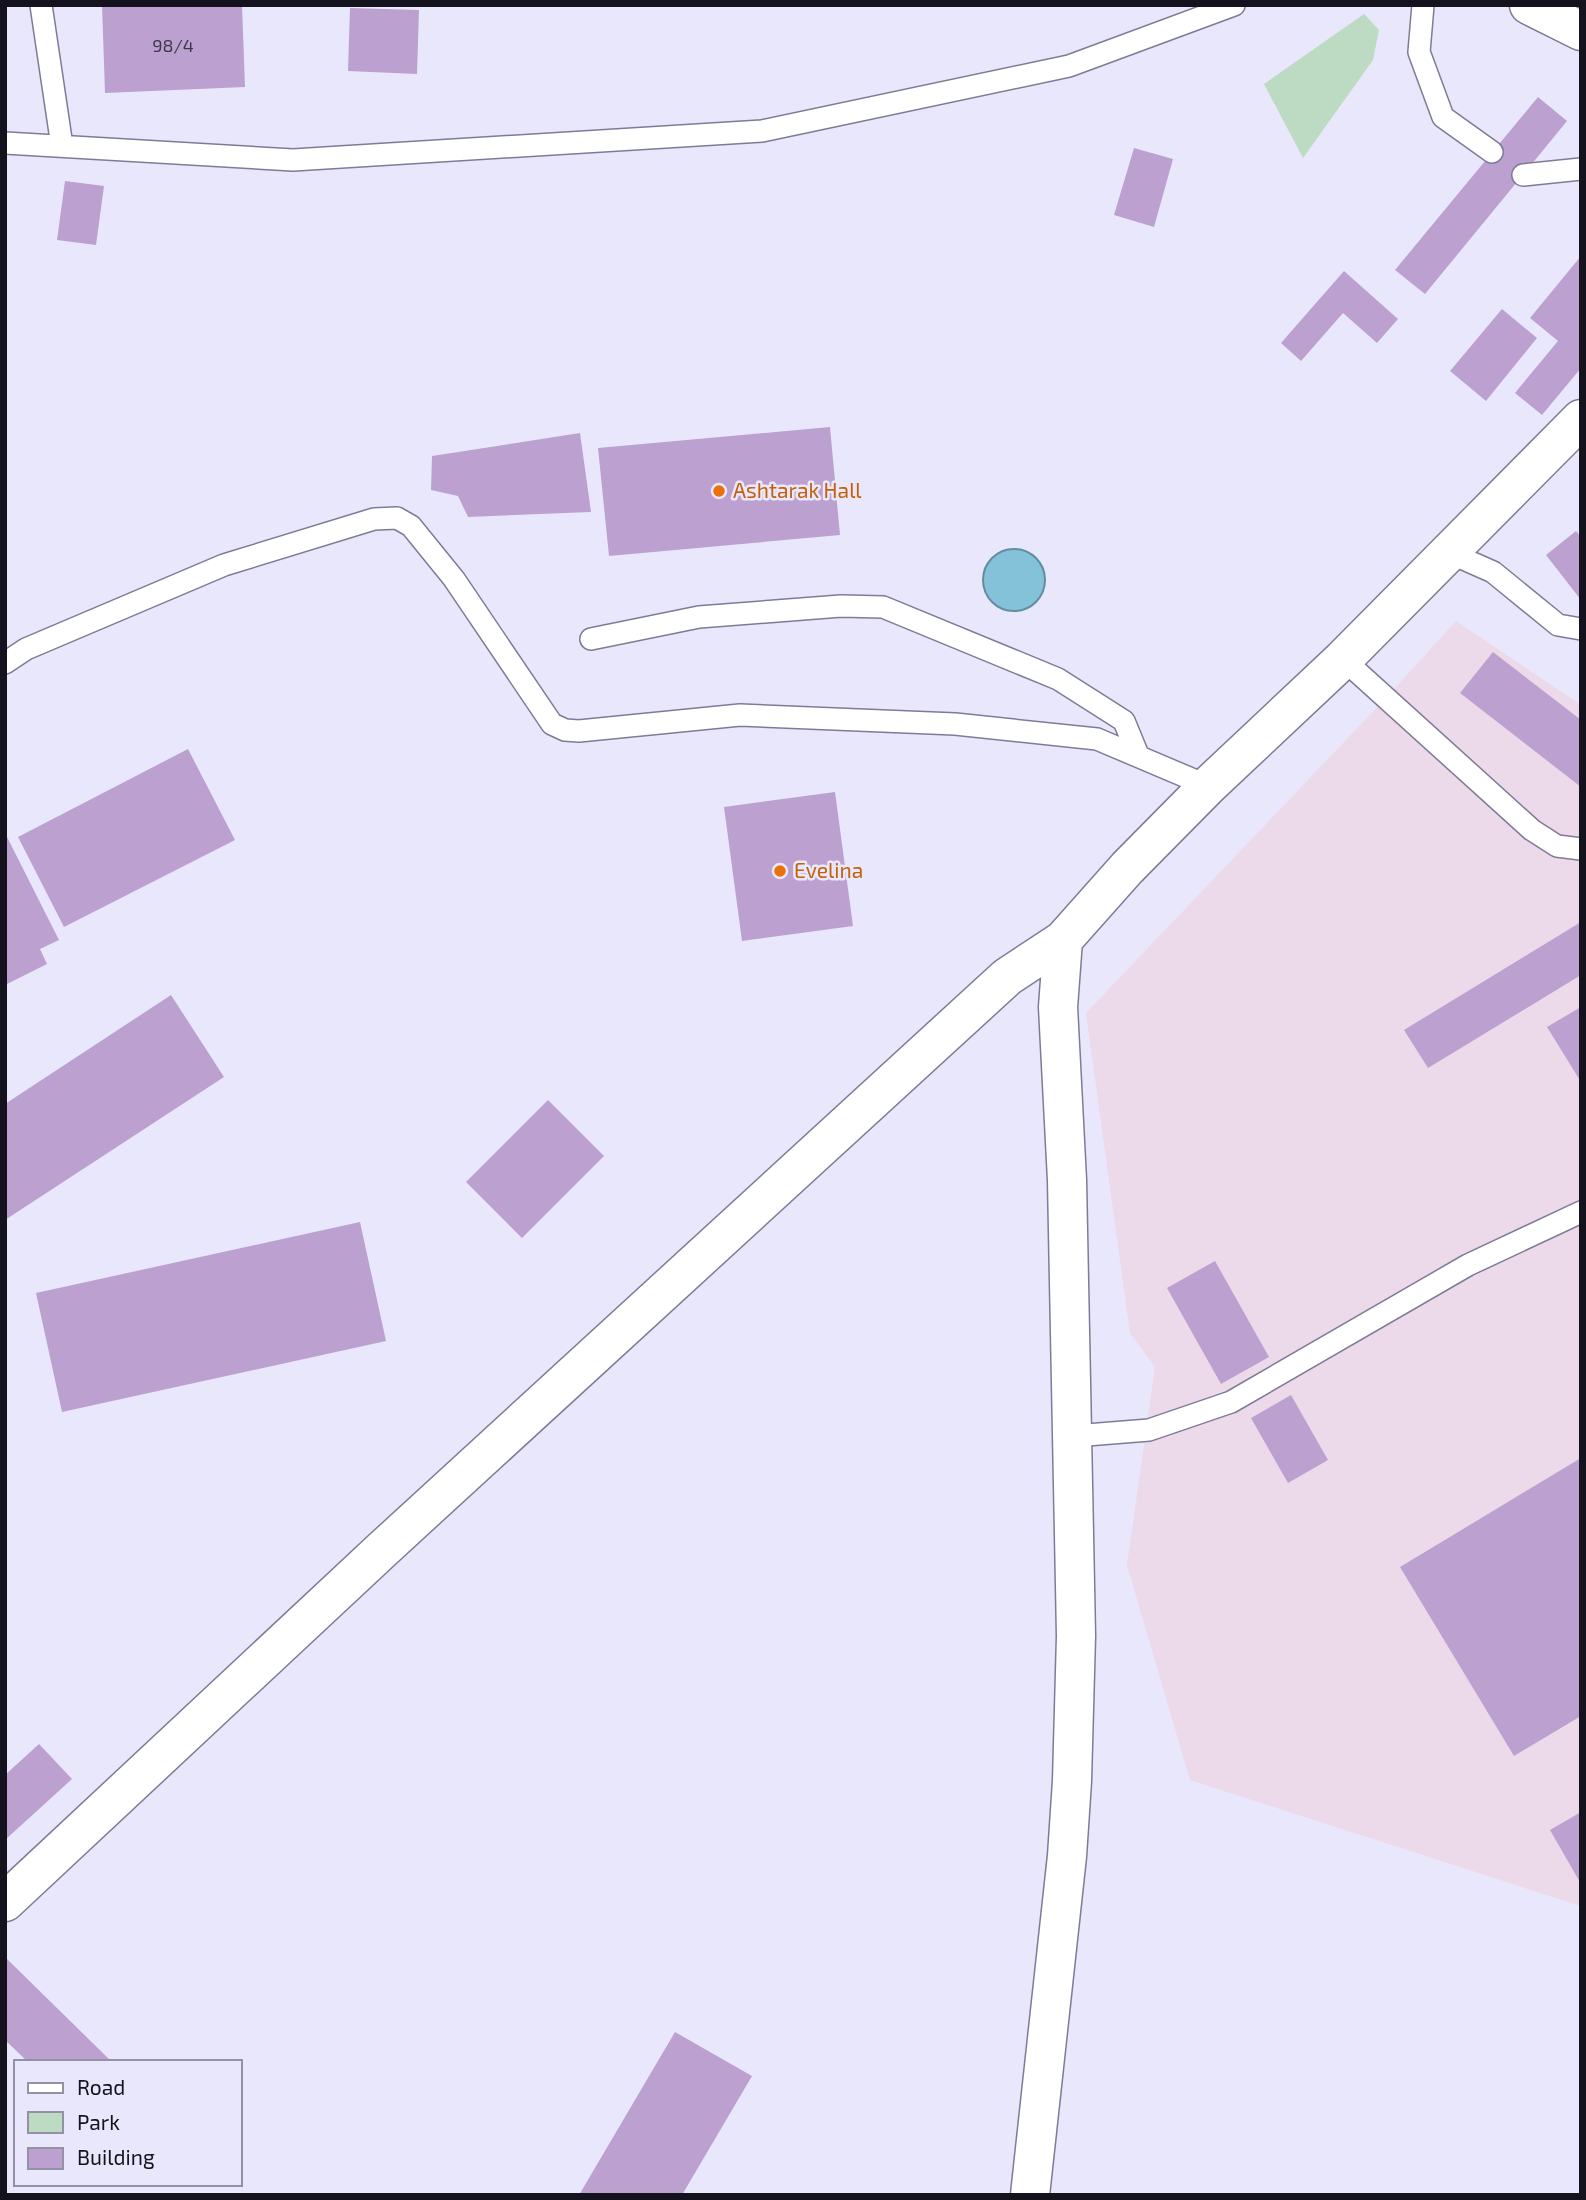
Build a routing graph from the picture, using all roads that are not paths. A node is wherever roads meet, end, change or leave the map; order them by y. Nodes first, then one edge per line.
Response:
1 (41, 5) edge
2 (1234, 5) edge
3 (1423, 5) edge
4 (1529, 5) edge
5 (1581, 31) edge
6 (5, 143) edge
7 (62, 146) junction
8 (1492, 152) dead end
9 (1581, 169) edge
10 (1523, 175) dead end
11 (1581, 419) edge
12 (1450, 553) junction
13 (1581, 629) edge
14 (591, 639) dead end
15 (1343, 659) junction
16 (5, 663) edge
17 (1138, 755) junction
18 (1209, 786) junction
19 (1581, 849) edge
20 (1063, 940) junction
21 (1581, 1212) edge
22 (1073, 1436) junction
23 (5, 1902) edge
24 (1030, 2195) edge

1 - 7 lane
2 - 7 lane
3 - 8 lane
4 - 5 street
6 - 7 lane
9 - 10 lane
11 - 12 street
12 - 13 lane
12 - 15 street
14 - 17 lane
15 - 18 street
15 - 19 lane
16 - 17 lane
17 - 18 lane
18 - 20 street
20 - 22 street
20 - 23 street
21 - 22 lane
22 - 24 street

